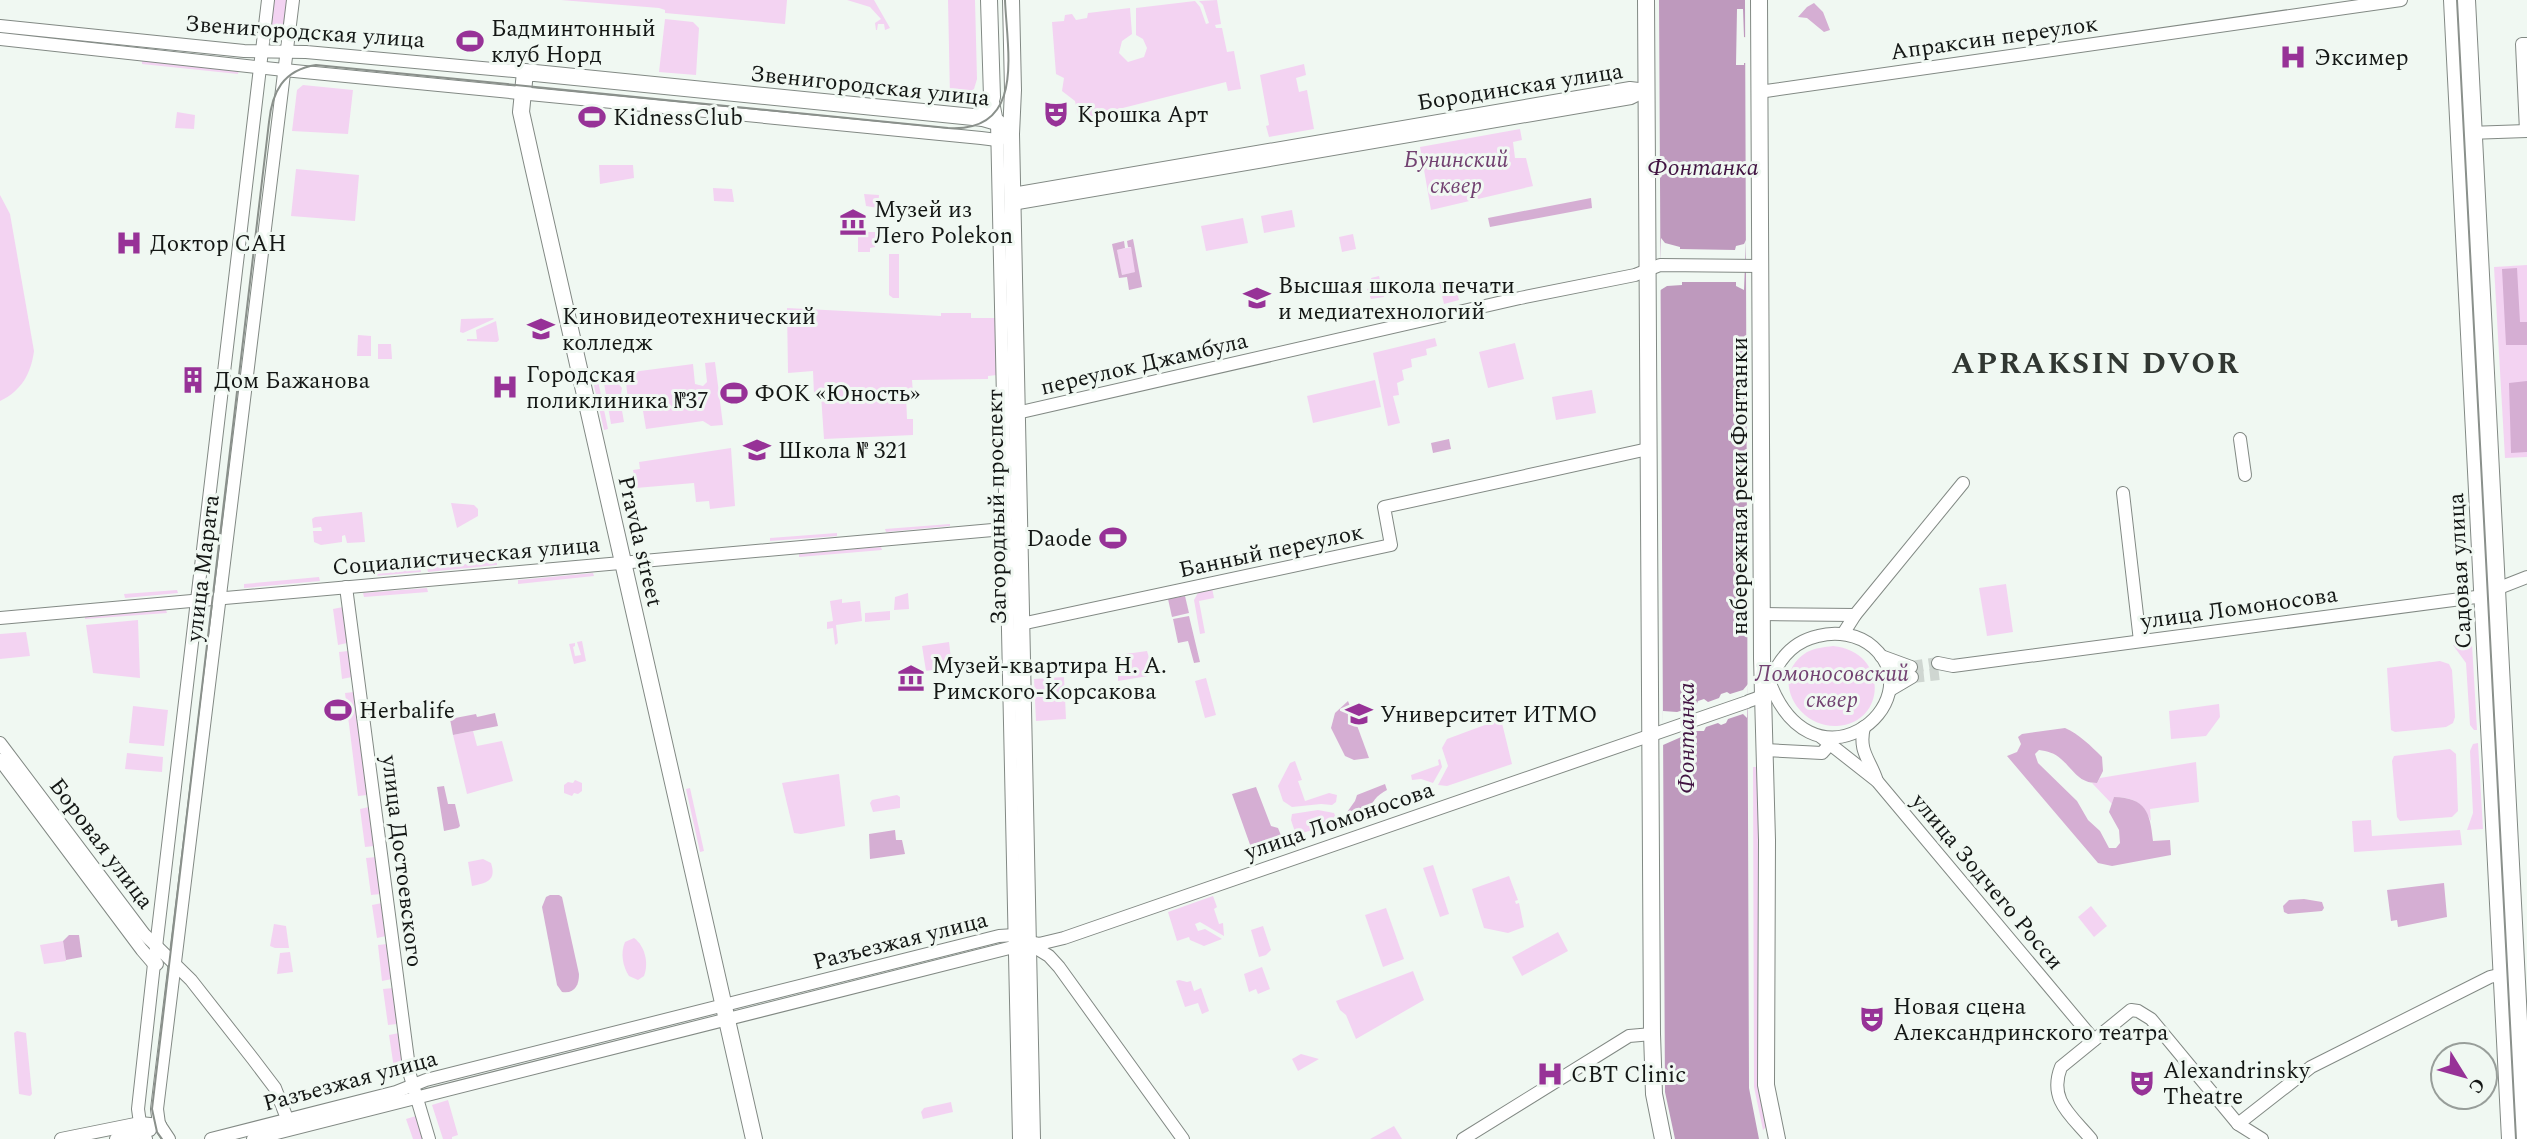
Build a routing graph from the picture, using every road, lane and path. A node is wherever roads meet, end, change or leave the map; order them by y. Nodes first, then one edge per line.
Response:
1 (268, 0) edge
2 (293, 0) edge
3 (989, 0) edge
4 (1011, 0) edge
5 (1646, 0) edge
6 (1759, 0) edge
7 (2401, 0) edge
8 (2452, 0) edge
9 (2468, 0) edge
10 (0, 26) edge
11 (0, 38) edge
12 (2527, 44) edge
13 (263, 51) junction
14 (286, 51) junction
15 (260, 66) junction
16 (284, 69) junction
17 (525, 72) junction
18 (1647, 90) junction
19 (523, 92) junction
20 (1759, 92) junction
21 (990, 120) junction
22 (2526, 131) edge
23 (2467, 133) junction
24 (1004, 137) junction
25 (1012, 199) junction
26 (1761, 266) junction
27 (1654, 267) junction
28 (1017, 413) junction
29 (2240, 439) dead end
30 (1648, 449) junction
31 (2245, 475) dead end
32 (1963, 483) dead end
33 (2123, 493) dead end
34 (1013, 528) junction
35 (623, 561) junction
36 (2527, 578) edge
37 (346, 587) junction
38 (2490, 591) junction
39 (220, 598) junction
40 (196, 600) junction
41 (1762, 614) junction
42 (1827, 614) junction
43 (1855, 615) junction
44 (0, 618) edge
45 (1021, 624) junction
46 (1843, 634) junction
47 (2140, 641) junction
48 (1881, 656) junction
49 (1938, 668) tunnel mouth
50 (1890, 690) junction
51 (1760, 693) junction
52 (1864, 727) junction
53 (1657, 732) junction
54 (1825, 740) junction
55 (0, 743) edge
56 (1765, 750) junction
57 (0, 761) edge
58 (1877, 781) junction
59 (1019, 942) junction
60 (156, 946) junction
61 (154, 964) junction
62 (175, 964) junction
63 (2509, 972) junction
64 (725, 1012) junction
65 (1652, 1034) junction
66 (2094, 1040) junction
67 (413, 1085) junction
68 (417, 1099) junction
69 (290, 1124) junction
70 (2238, 1124) junction
71 (160, 1125) junction
72 (143, 1132) edge
73 (61, 1139) edge
74 (117, 1139) edge
75 (169, 1139) edge
76 (211, 1139) edge
77 (253, 1139) edge
78 (429, 1139) edge
79 (754, 1139) edge
80 (1019, 1139) edge
81 (1032, 1139) edge
82 (1183, 1139) edge
83 (1463, 1139) edge
84 (1663, 1139) edge
85 (1777, 1139) edge
86 (2091, 1139) edge
87 (2239, 1139) edge
88 (2262, 1139) edge
89 (2510, 1139) edge
90 (2525, 1139) edge

1 - 13 street, улица Марата
2 - 14 street, улица Марата
3 - 21 main road
4 - 24 main road, Загородный проспект
5 - 18 main road
6 - 20 main road, набережная реки Фонтанки
7 - 20 street, Апраксин переулок
8 - 23 main road, Садовая улица
9 - 23 main road, Садовая улица
10 - 13 street, Звенигородская улица
11 - 15 street, Звенигородская улица
12 - 22 street
13 - 14 street, Звенигородская улица
13 - 15 street, улица Марата
14 - 16 street, улица Марата
14 - 17 street, Звенигородская улица
15 - 16 street, Звенигородская улица
15 - 40 street, улица Марата
16 - 19 street, Звенигородская улица
16 - 39 street, улица Марата
17 - 19 main road, Pravda street
17 - 21 main road, Звенигородская улица
18 - 25 street, Бородинская улица
18 - 27 main road
19 - 24 street, Звенигородская улица
19 - 35 main road, Pravda street
20 - 26 main road, набережная реки Фонтанки
21 - 24 main road, Звенигородская улица
22 - 23 street
23 - 38 main road, Садовая улица
24 - 25 main road, Загородный проспект
24 - 34 street, Загородный проспект
25 - 28 main road, Загородный проспект
26 - 27 street, переулок Джамбула
26 - 41 main road, набережная реки Фонтанки
27 - 28 street, переулок Джамбула
27 - 30 main road
28 - 34 main road, Загородный проспект
29 - 31 street
30 - 45 street, Банный переулок
30 - 53 main road
32 - 43 street
33 - 47 street
34 - 35 street, Социалистическая улица
34 - 45 main road, Загородный проспект
34 - 59 street, Загородный проспект
35 - 37 street, Социалистическая улица
35 - 64 main road, Pravda street
36 - 38 street, улица Ломоносова
37 - 39 street, Социалистическая улица
37 - 67 street, улица Достоевского
38 - 47 street, улица Ломоносова
38 - 63 main road, Садовая улица
39 - 40 street, Социалистическая улица
39 - 62 street, улица Марата
40 - 44 street, Социалистическая улица
40 - 60 street, улица Марата
41 - 42 street
41 - 51 main road, набережная реки Фонтанки
42 - 43 street
42 - 46 street
43 - 46 street
45 - 59 main road, Загородный проспект
46 - 48 street
46 - 51 street
47 - 49 street, улица Ломоносова
48 - 50 street
48 - 50 street
50 - 52 street
51 - 53 street, улица Ломоносова
51 - 54 street
51 - 56 main road, набережная реки Фонтанки
52 - 54 street
52 - 58 street, улица Зодчего Росси
53 - 59 street, улица Ломоносова
53 - 65 main road
54 - 56 street
54 - 58 street, улица Зодчего Росси
55 - 60 street, Боровая улица
56 - 85 main road, набережная реки Фонтанки
57 - 61 street, Боровая улица
58 - 66 street, улица Зодчего Росси
59 - 64 street, Разъезжая улица
59 - 80 street, Загородный проспект
59 - 81 main road, Загородный проспект
59 - 82 street
60 - 61 street, улица Марата
60 - 62 street, Боровая улица
61 - 62 street
61 - 72 street, улица Марата
62 - 69 street, Боровая улица
62 - 71 street, улица Марата
63 - 70 street
63 - 89 main road, Садовая улица
63 - 90 main road, Садовая улица
64 - 67 street, Разъезжая улица
64 - 68 street, Разъезжая улица
64 - 79 main road, Pravda street
65 - 83 street
65 - 84 main road
66 - 70 street
66 - 86 street
67 - 68 street, улица Достоевского
67 - 69 street, Разъезжая улица
68 - 69 street, Разъезжая улица
68 - 78 street, улица Достоевского
69 - 76 street, Разъезжая улица
69 - 77 street, Разъезжая улица
70 - 87 street
70 - 88 street
71 - 72 street
71 - 75 street
72 - 73 street
72 - 74 street

